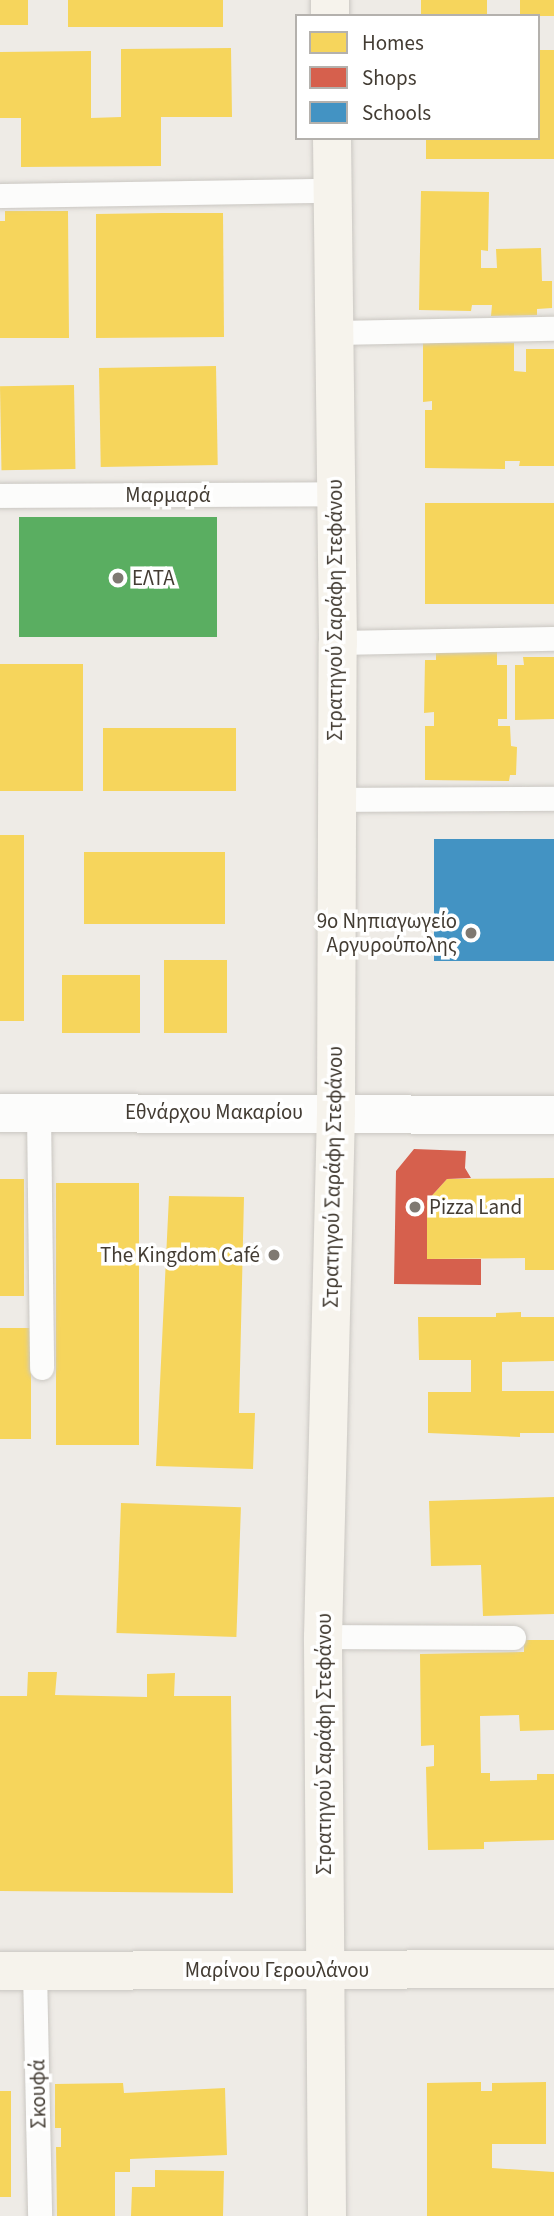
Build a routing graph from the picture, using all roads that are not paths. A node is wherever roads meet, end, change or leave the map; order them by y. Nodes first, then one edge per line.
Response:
1 (332, 140) edge
2 (333, 191) junction
3 (0, 196) edge
4 (554, 330) edge
5 (336, 333) junction
6 (335, 494) junction
7 (0, 496) edge
8 (554, 639) edge
9 (338, 643) junction
10 (554, 799) edge
11 (334, 800) junction
12 (336, 1112) junction
13 (0, 1113) edge
14 (40, 1113) junction
15 (554, 1115) edge
16 (42, 1368) dead end
17 (323, 1637) junction
18 (514, 1638) dead end
19 (554, 1969) edge
20 (17, 1971) edge
21 (326, 1971) junction
22 (40, 2216) edge
23 (327, 2216) edge

1 - 2 street, Στρατηγού Σαράφη Στεφάνου
2 - 3 lane
2 - 5 street, Στρατηγού Σαράφη Στεφάνου
4 - 5 lane
5 - 6 street, Στρατηγού Σαράφη Στεφάνου
6 - 7 lane, Μαρμαρά
6 - 9 street, Στρατηγού Σαράφη Στεφάνου
8 - 9 lane
9 - 11 street, Στρατηγού Σαράφη Στεφάνου
10 - 11 lane
11 - 12 street, Στρατηγού Σαράφη Στεφάνου
12 - 14 street, Εθνάρχου Μακαρίου
12 - 15 street, Εθνάρχου Μακαρίου
12 - 17 street, Στρατηγού Σαράφη Στεφάνου
13 - 14 street, Εθνάρχου Μακαρίου
14 - 16 lane
17 - 18 lane
17 - 21 street, Στρατηγού Σαράφη Στεφάνου
19 - 21 street, Μαρίνου Γερουλάνου
20 - 21 street, Μαρίνου Γερουλάνου
20 - 22 lane, Σκουφά
21 - 23 street, Στρατηγού Σαράφη Στεφάνου

